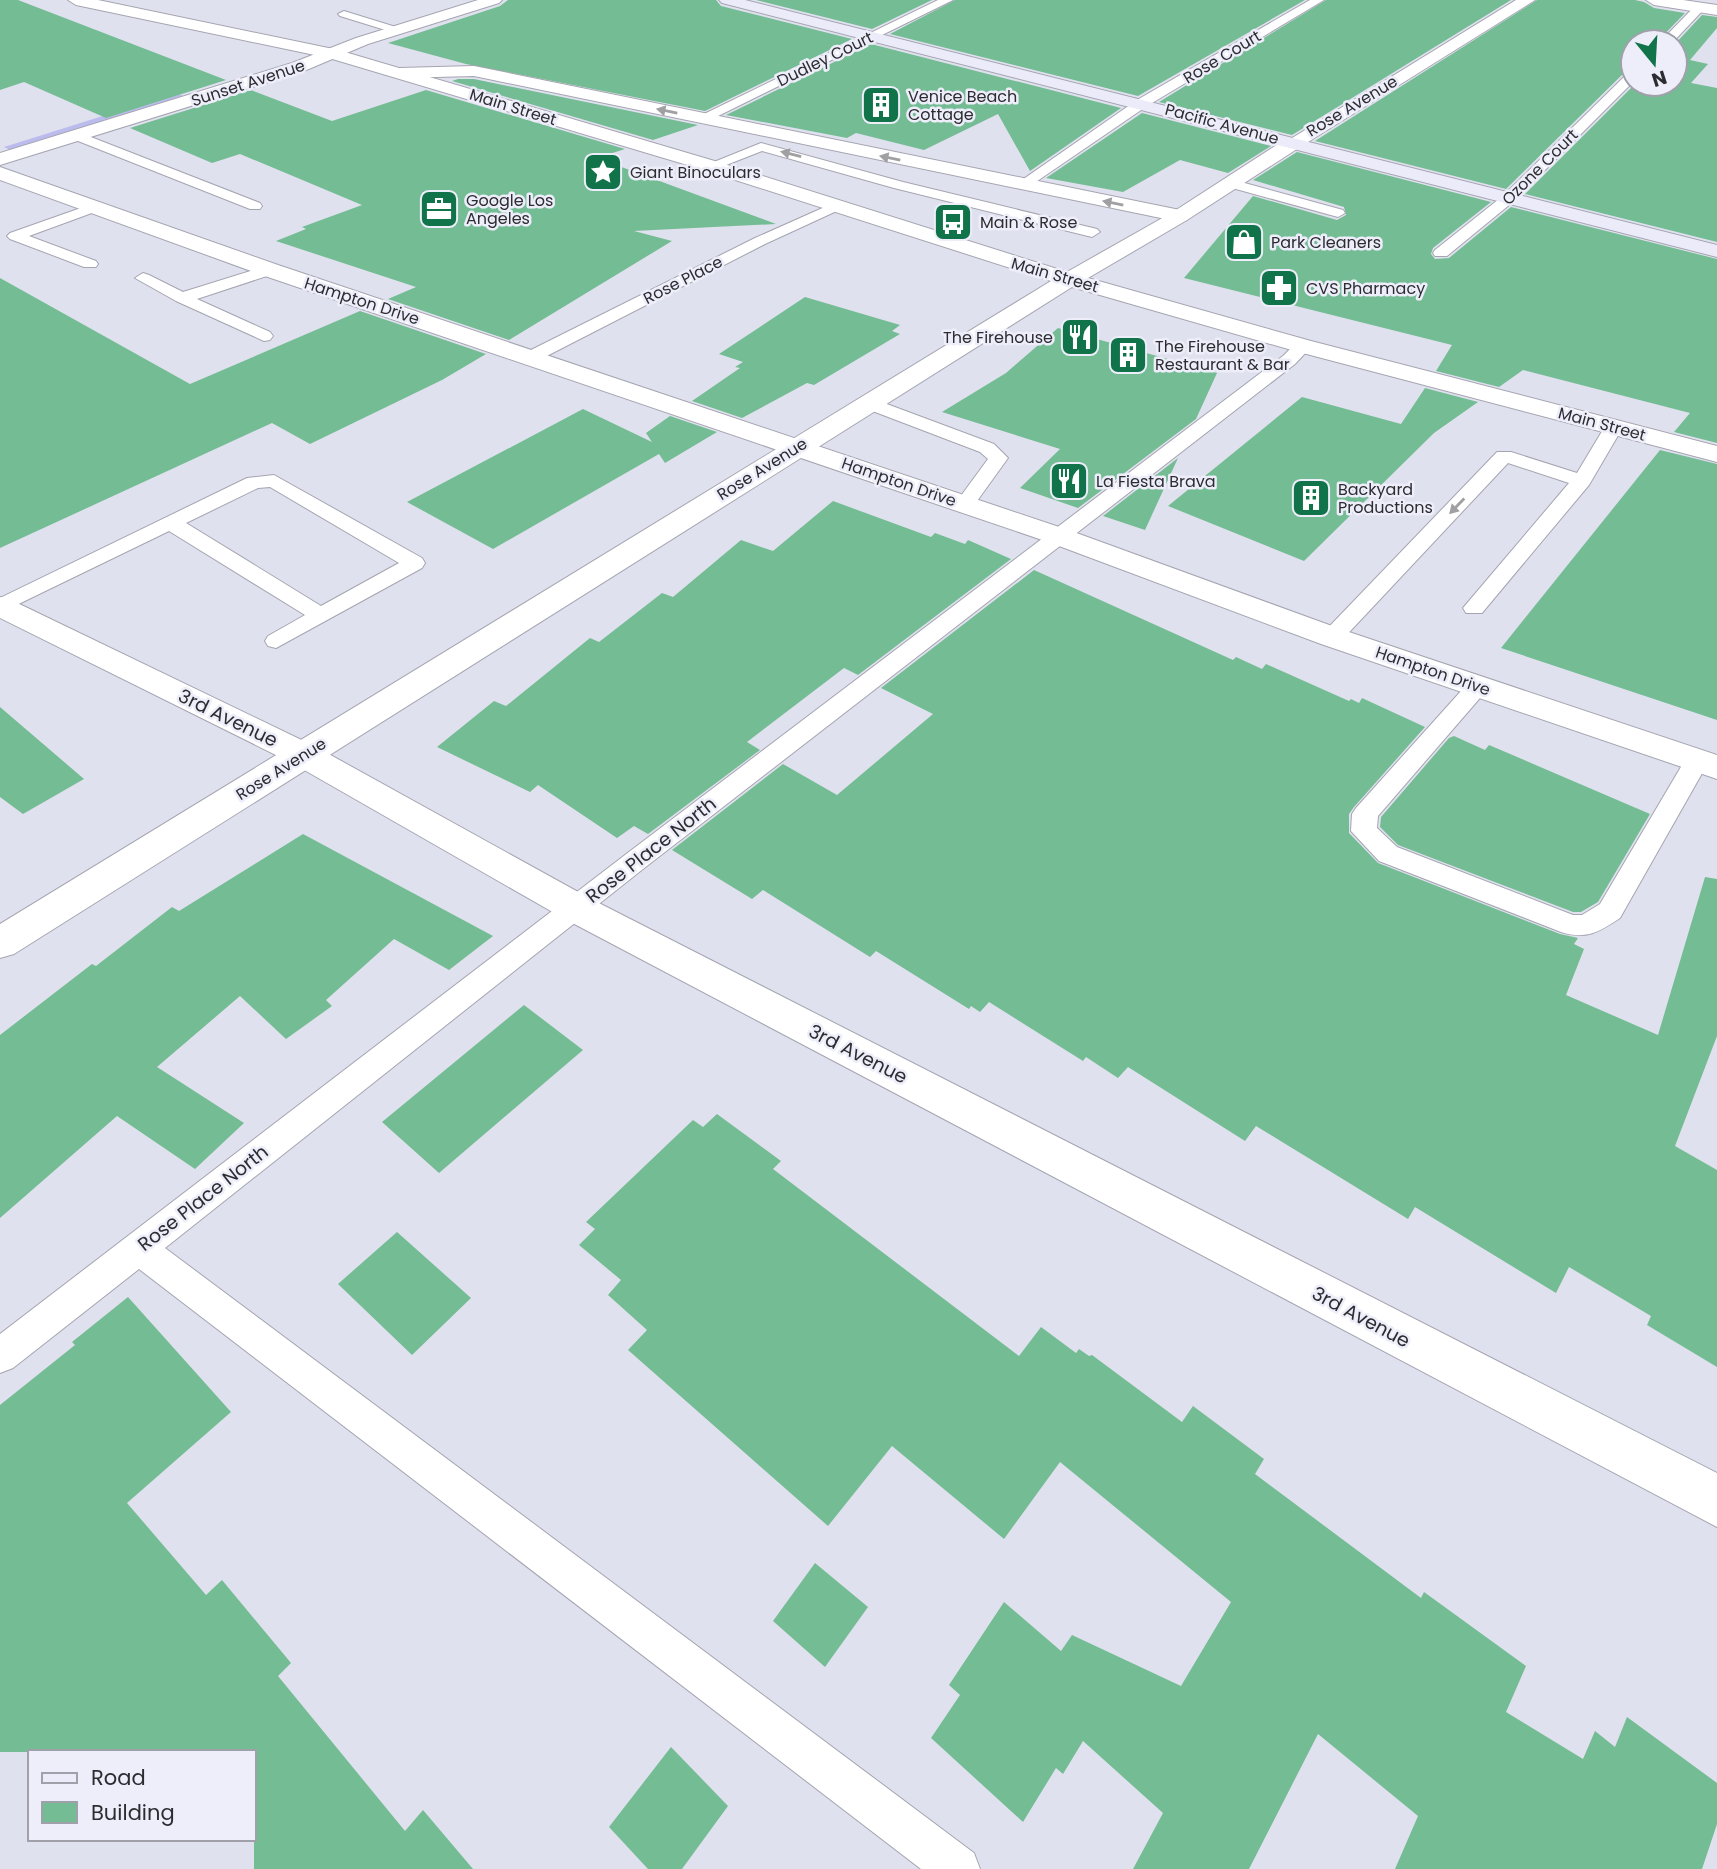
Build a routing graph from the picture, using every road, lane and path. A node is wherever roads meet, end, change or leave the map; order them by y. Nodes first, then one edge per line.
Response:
1 (76, 0) edge
2 (494, 0) edge
3 (727, 0) edge
4 (947, 0) edge
5 (1318, 0) edge
6 (1527, 0) edge
7 (1654, 0) edge
8 (1700, 7) junction
9 (1717, 10) edge
10 (345, 14) dead end
11 (1680, 28) edge
12 (395, 30) junction
13 (871, 36) junction
14 (332, 54) junction
15 (399, 73) junction
16 (1619, 89) edge
17 (1143, 103) junction
18 (703, 118) junction
19 (78, 135) junction
20 (1293, 143) junction
21 (0, 159) edge
22 (711, 166) junction
23 (0, 173) edge
24 (1230, 184) junction
25 (1028, 186) junction
26 (1510, 198) junction
27 (255, 206) dead end
28 (836, 206) junction
29 (95, 207) junction
30 (999, 209) junction
31 (1338, 213) dead end
32 (1180, 216) junction
33 (1092, 232) dead end
34 (7, 233) edge
35 (1717, 250) edge
36 (1441, 253) dead end
37 (90, 264) dead end
38 (270, 270) junction
39 (143, 278) dead end
40 (1072, 280) junction
41 (182, 298) junction
42 (264, 336) dead end
43 (1303, 346) junction
44 (531, 357) junction
45 (868, 403) junction
46 (1614, 427) junction
47 (797, 447) junction
48 (1717, 454) edge
49 (1582, 481) junction
50 (965, 504) junction
51 (169, 522) junction
52 (1061, 537) junction
53 (0, 606) edge
54 (1474, 608) dead end
55 (321, 615) junction
56 (1332, 637) junction
57 (276, 641) dead end
58 (1478, 686) junction
59 (304, 755) junction
60 (1707, 764) edge
61 (576, 908) junction
62 (0, 943) edge
63 (138, 1248) junction
64 (0, 1356) edge
65 (1717, 1501) edge
66 (958, 1869) edge

1 - 14 street, Main Street
2 - 12 street, Sunset Avenue
3 - 13 main road, Pacific Avenue
4 - 13 lane, Dudley Court
5 - 17 lane, Rose Court
6 - 20 street, Rose Avenue
7 - 8 street
8 - 9 street
8 - 11 lane
10 - 12 lane
12 - 14 street, Sunset Avenue
13 - 17 main road, Pacific Avenue
13 - 18 lane, Dudley Court
14 - 15 street, Main Street
14 - 19 street, Sunset Avenue
18 -> 15 street, Main Street
15 - 22 street, Main Street
16 - 26 lane, Ozone Court
17 - 20 main road, Pacific Avenue
17 - 25 lane, Rose Court
25 -> 18 street, Main Street
19 - 21 street, Sunset Avenue
19 - 27 lane
20 - 24 street, Rose Avenue
20 - 26 main road, Pacific Avenue
22 - 28 street, Main Street
30 -> 22 lane
23 - 29 street, Hampton Drive
24 - 31 lane
24 - 32 street, Rose Avenue
25 - 30 lane, Rose Court
32 -> 25 street, Main Street
26 - 35 main road, Pacific Avenue
26 - 36 lane, Ozone Court
28 - 40 street, Main Street
28 - 44 lane, Rose Place
29 - 34 lane
29 - 38 street, Hampton Drive
30 - 33 lane
32 - 40 street, Rose Avenue
34 - 37 lane
38 - 41 lane
38 - 44 street, Hampton Drive
39 - 41 lane
40 - 43 street, Main Street
40 - 45 street, Rose Avenue
41 - 42 lane
43 - 46 street, Main Street
43 - 52 lane, Rose Place North
44 - 47 street, Hampton Drive
45 - 47 street, Rose Avenue
45 - 50 lane
46 - 48 street, Main Street
46 - 49 lane
47 - 50 street, Hampton Drive
47 - 59 street, Rose Avenue
49 - 54 lane
49 -> 56 lane
50 - 52 street, Hampton Drive
51 - 53 lane
51 - 55 lane
51 - 55 lane
52 - 56 street, Hampton Drive
52 - 61 lane, Rose Place North
53 - 59 street, 3rd Avenue
55 - 57 lane
56 - 58 street, Hampton Drive
58 - 60 street, Hampton Drive
58 - 60 lane
59 - 61 street, 3rd Avenue
59 - 62 street, Rose Avenue
61 - 63 lane, Rose Place North
61 - 65 street, 3rd Avenue
63 - 64 lane, Rose Place North
63 - 66 lane

